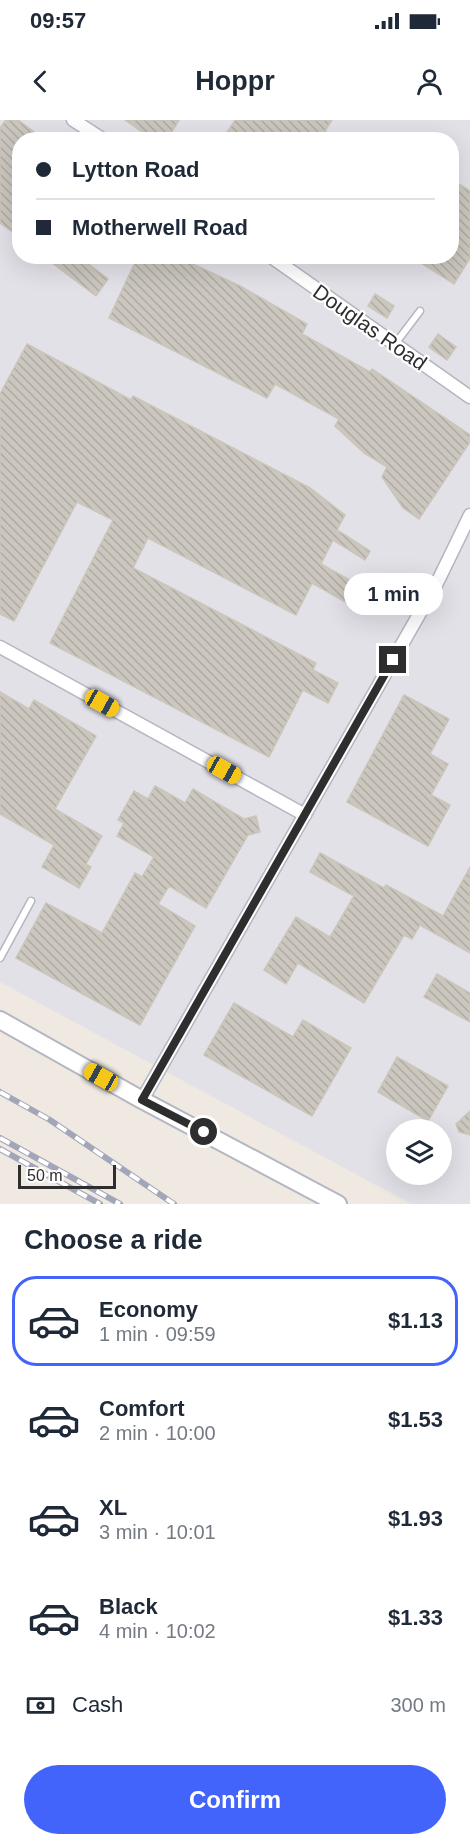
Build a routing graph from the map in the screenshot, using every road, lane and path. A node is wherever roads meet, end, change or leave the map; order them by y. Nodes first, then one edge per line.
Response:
1 (73, 120) edge
2 (92, 132) edge
3 (281, 264) edge
4 (420, 311) dead end
5 (395, 344) junction
6 (470, 397) edge
7 (470, 515) edge
8 (0, 646) edge
9 (305, 815) junction
10 (31, 901) dead end
11 (0, 958) edge
12 (0, 1020) edge
13 (142, 1100) junction
14 (338, 1204) edge

1 - 2 street
3 - 5 street, Douglas Road
4 - 5 lane
5 - 6 street, Douglas Road
7 - 9 street
8 - 9 street
9 - 13 street
10 - 11 lane
12 - 13 main road
13 - 14 main road

